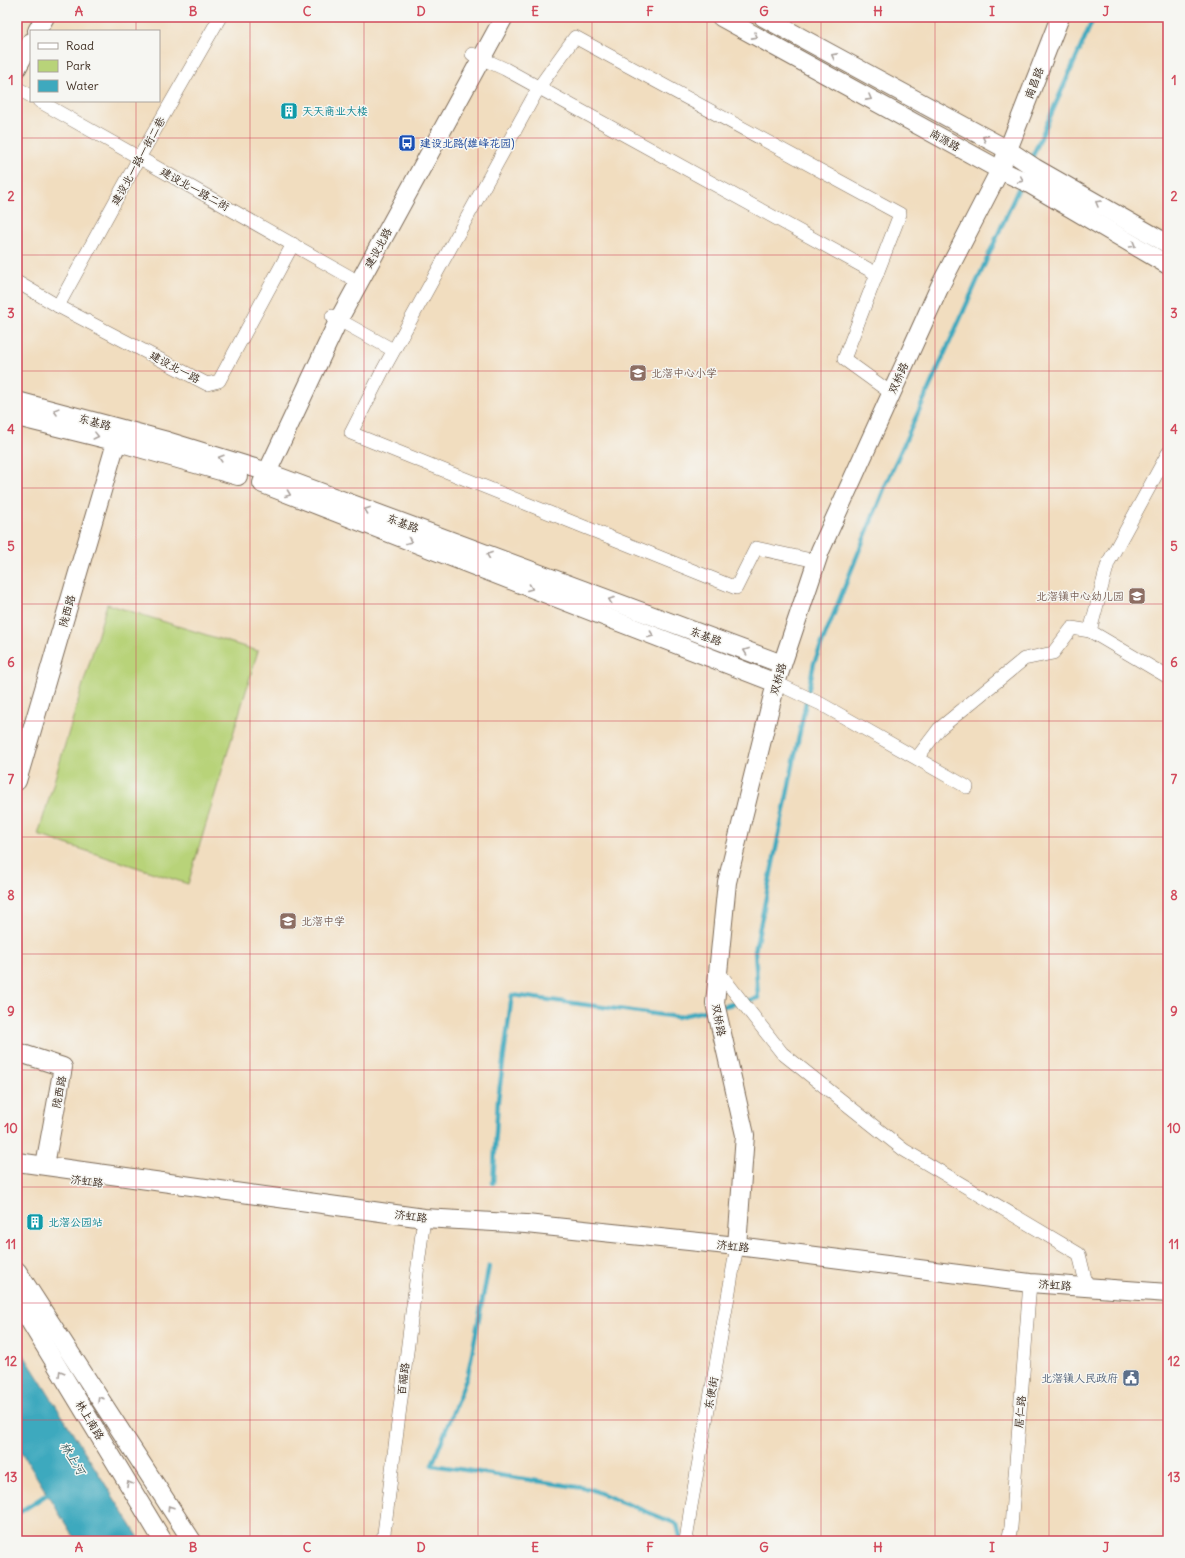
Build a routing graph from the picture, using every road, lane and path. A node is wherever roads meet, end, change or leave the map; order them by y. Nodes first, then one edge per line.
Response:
1 (45, 17) edge
2 (220, 17) edge
3 (492, 17) edge
4 (504, 17) edge
5 (721, 17) edge
6 (763, 17) edge
7 (1060, 17) edge
8 (38, 30) edge
9 (30, 44) edge
10 (476, 56) junction
11 (17, 68) edge
12 (539, 87) junction
13 (17, 88) edge
14 (30, 95) edge
15 (42, 102) edge
16 (1008, 150) junction
17 (139, 158) junction
18 (1000, 170) junction
19 (293, 244) junction
20 (1168, 244) edge
21 (1168, 265) edge
22 (877, 274) junction
23 (350, 277) junction
24 (17, 282) edge
25 (58, 306) junction
26 (335, 317) junction
27 (393, 350) junction
28 (891, 392) junction
29 (17, 401) edge
30 (17, 417) edge
31 (118, 442) junction
32 (1168, 453) edge
33 (260, 476) junction
34 (816, 562) junction
35 (1090, 631) junction
36 (782, 664) junction
37 (1168, 676) edge
38 (776, 684) junction
39 (917, 758) junction
40 (17, 781) edge
41 (967, 787) dead end
42 (718, 971) junction
43 (17, 1052) edge
44 (17, 1162) edge
45 (45, 1165) junction
46 (17, 1172) edge
47 (298, 1200) junction
48 (424, 1218) junction
49 (737, 1246) junction
50 (17, 1271) edge
51 (1030, 1283) junction
52 (1087, 1287) junction
53 (1168, 1293) edge
54 (17, 1300) edge
55 (163, 1541) edge
56 (192, 1541) edge
57 (382, 1541) edge
58 (686, 1541) edge
59 (1008, 1541) edge

1 - 8 street
2 - 17 street, 建设北一路一街二巷
3 - 10 street, 建设北路
4 - 10 street, 建设北路
5 -> 18 street, 南源路
16 -> 6 street, 南源路
7 - 16 street, 南昌路
9 - 11 street
10 - 12 street
10 - 23 street, 建设北路
10 - 26 street, 建设北路
12 - 22 street
12 - 22 street
12 - 27 street
13 - 14 street
15 - 17 street, 建设北一路二街
16 - 18 street, 双桥路
20 -> 16 street, 南源路
17 - 19 street, 建设北一路二街
17 - 25 street, 建设北一路一街二巷
18 -> 21 street, 南源路
18 - 28 street, 双桥路
19 - 23 street, 建设北一路二街
19 - 25 street, 建设北一路
22 - 28 street
23 - 26 street, 建设北路
24 - 25 street, 建设北一路
26 - 27 street
26 - 33 street, 建设北路
27 - 34 street
28 - 34 street, 双桥路
33 -> 29 street, 东基路
30 -> 31 street, 东基路
31 - 33 street, 东基路
31 - 40 street, 陇西路
32 - 35 street
36 -> 33 street, 东基路
33 -> 38 street, 东基路
34 - 36 street, 双桥路
35 - 37 street
35 - 39 street
36 - 38 street, 双桥路
38 - 39 street
38 - 42 street, 双桥路
39 - 41 street
42 - 49 street, 双桥路
42 - 52 street
43 - 45 street, 陇西路
44 - 45 street, 济虹路
45 - 47 street, 济虹路
46 - 47 street, 济虹路
47 - 48 street, 济虹路
48 - 49 street, 济虹路
48 - 57 street, 百福路
49 - 51 street, 济虹路
49 - 58 street, 东便街
56 -> 50 street
51 - 52 street, 济虹路
51 - 59 street, 居仁路
52 - 53 street, 济虹路
55 -> 54 street, 林上南路

